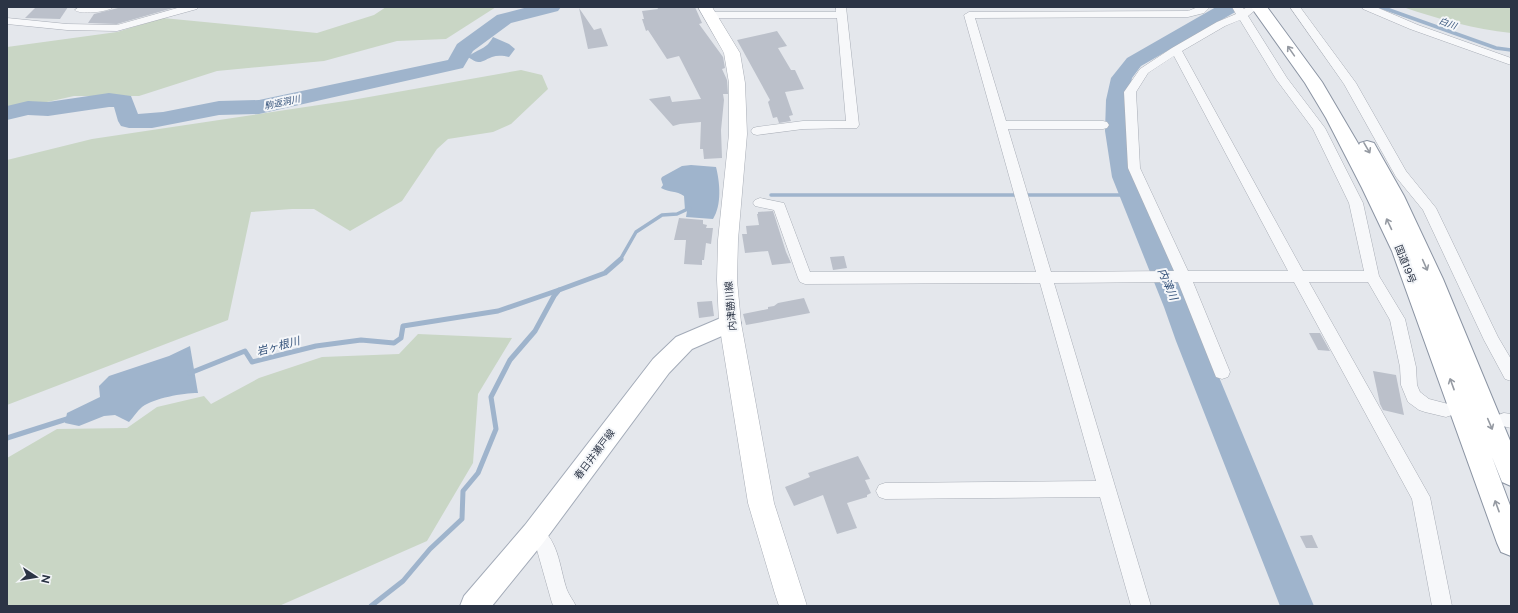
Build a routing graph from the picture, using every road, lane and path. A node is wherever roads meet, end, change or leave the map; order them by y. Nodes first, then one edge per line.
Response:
1 (108, 7) edge
2 (193, 7) edge
3 (1205, 7) edge
4 (1367, 7) edge
5 (81, 8) edge
6 (177, 9) edge
7 (1260, 9) edge
8 (707, 11) edge
9 (762, 11) edge
10 (841, 11) edge
11 (1058, 11) edge
12 (7, 21) edge
13 (67, 27) junction
14 (1176, 50) junction
15 (1511, 62) edge
16 (1002, 124) junction
17 (1103, 124) dead end
18 (758, 131) dead end
19 (760, 203) dead end
20 (1183, 276) junction
21 (1372, 276) junction
22 (1299, 277) junction
23 (1047, 278) junction
24 (730, 323) junction
25 (1222, 372) dead end
26 (1511, 374) edge
27 (1446, 410) dead end
28 (1511, 474) edge
29 (1108, 489) junction
30 (885, 491) dead end
31 (534, 534) junction
32 (1511, 543) edge
33 (474, 606) edge
34 (566, 606) edge
35 (794, 606) edge
36 (1141, 606) edge
37 (1442, 606) edge

1 - 5 street
2 - 6 street
3 - 11 street
4 - 15 street
5 - 13 street
6 - 13 street
7 - 14 street
7 - 21 street
7 - 26 street
7 -> 28 main road, 国道19号
32 -> 7 main road, 国道19号
8 - 9 street
8 - 24 main road, 内津勝川線
9 - 10 street
10 - 18 street
11 - 16 street
12 - 13 street
14 - 20 street
14 - 22 street
16 - 17 street
16 - 23 street
19 - 23 street
20 - 22 street
20 - 23 street
20 - 25 street
21 - 22 street
21 - 27 street
22 - 37 street
23 - 29 street
24 - 31 main road, 春日井瀬戸線
24 - 35 main road, 内津勝川線
29 - 30 street
29 - 36 street
31 - 33 main road, 春日井瀬戸線
31 - 34 street

